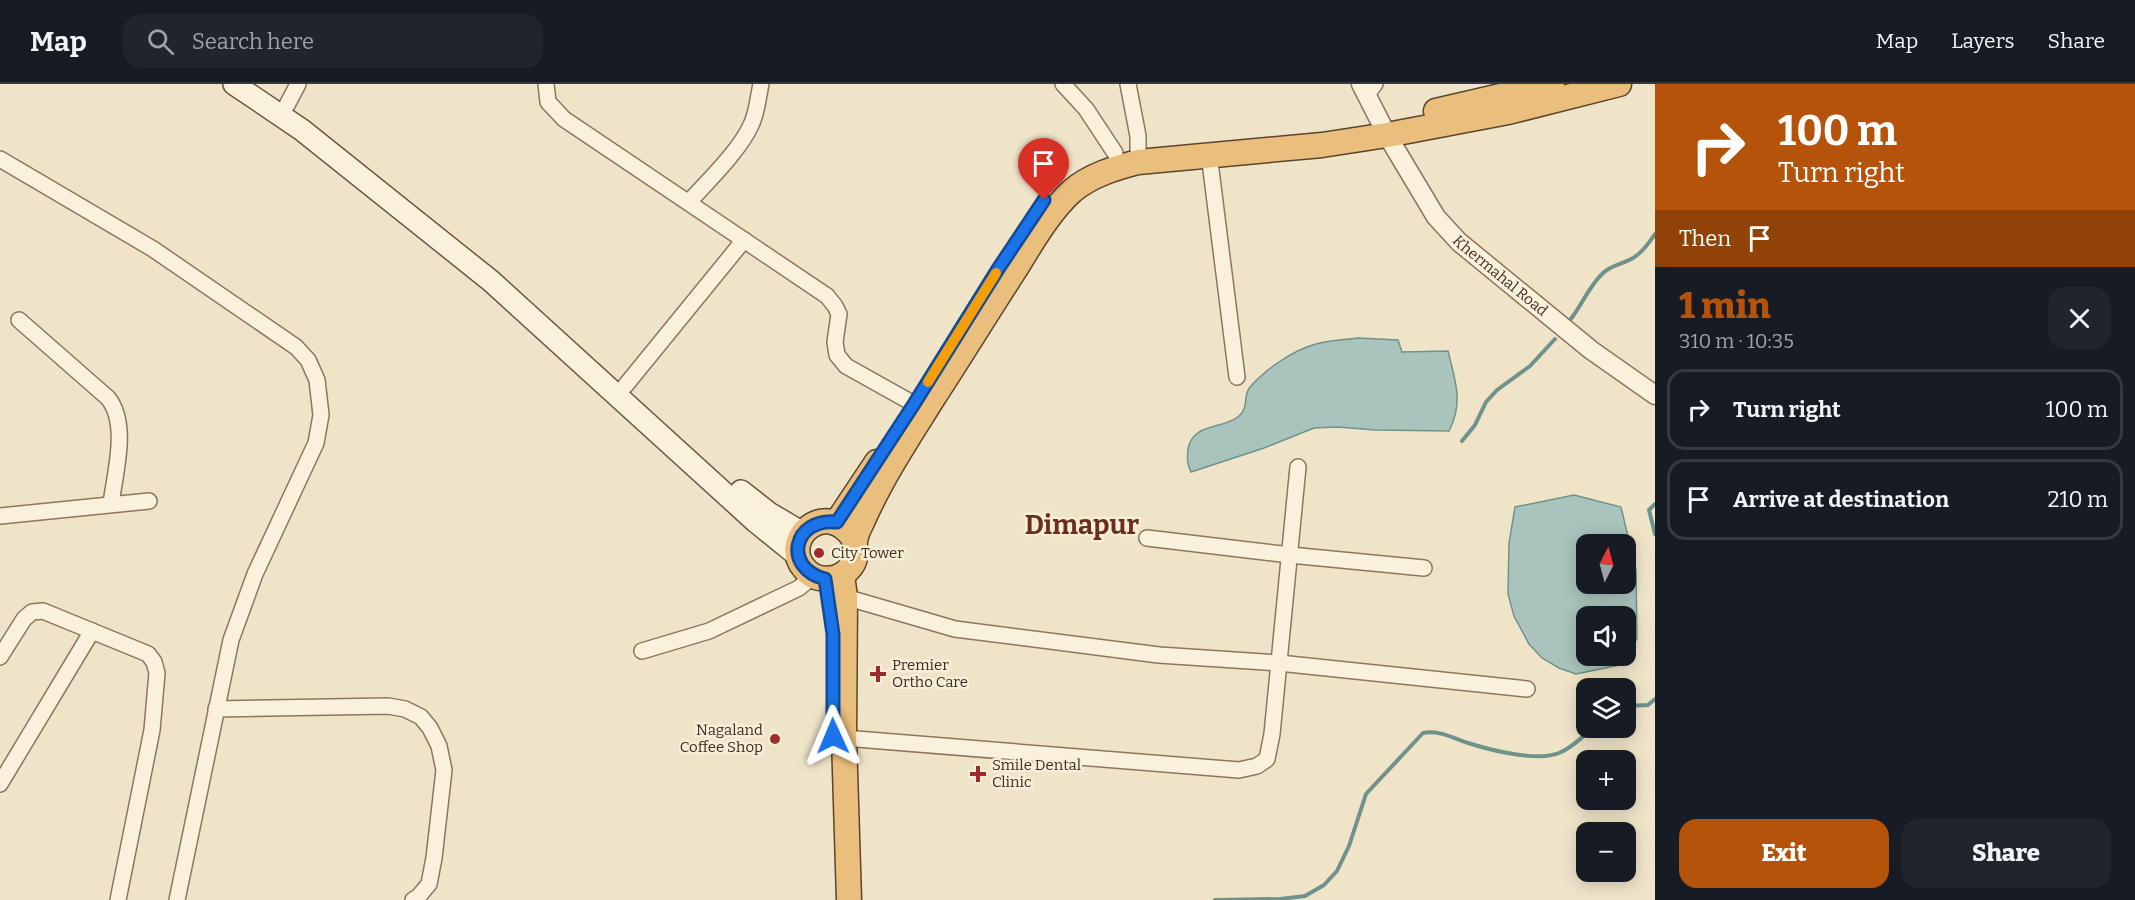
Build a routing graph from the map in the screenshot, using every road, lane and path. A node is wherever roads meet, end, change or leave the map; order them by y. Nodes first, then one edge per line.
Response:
1 (234, 84) edge
2 (256, 84) edge
3 (298, 84) edge
4 (546, 84) edge
5 (760, 84) edge
6 (1063, 84) edge
7 (1128, 84) edge
8 (1552, 84) edge
9 (1619, 84) edge
10 (1368, 87) edge
11 (287, 105) junction
12 (1384, 129) junction
13 (1127, 151) junction
14 (1209, 154) junction
15 (0, 159) edge
16 (690, 202) junction
17 (744, 240) junction
18 (19, 320) dead end
19 (1237, 377) dead end
20 (625, 386) junction
21 (1655, 395) edge
22 (914, 404) junction
23 (1298, 467) dead end
24 (149, 501) dead end
25 (111, 504) junction
26 (0, 516) edge
27 (837, 522) junction
28 (803, 532) junction
29 (1147, 538) dead end
30 (854, 539) junction
31 (1290, 555) junction
32 (798, 556) junction
33 (1424, 568) dead end
34 (831, 582) junction
35 (92, 631) junction
36 (642, 651) dead end
37 (0, 657) edge
38 (1279, 663) junction
39 (1527, 690) dead end
40 (216, 709) junction
41 (843, 738) junction
42 (0, 784) edge
43 (118, 900) edge
44 (177, 900) edge
45 (413, 900) edge
46 (836, 900) edge
47 (849, 900) edge

1 - 32 main road
2 - 11 main road
3 - 11 street
4 - 16 street
5 - 16 street
6 - 13 street
7 - 13 street
8 - 12 highway
9 - 12 highway
10 - 12 street, Khermahal Road
11 - 20 main road
12 - 13 highway
12 - 14 highway
12 - 21 street, Khermahal Road
13 - 22 highway
14 - 19 street
14 - 30 highway
15 - 40 street
16 - 17 street
17 - 20 street
17 - 22 street
18 - 25 street
20 - 28 main road
22 - 27 highway
23 - 31 street
24 - 25 street
25 - 26 street
27 - 28 highway
27 - 30 highway
28 - 32 highway
29 - 31 street
30 - 34 highway
31 - 33 street
31 - 38 street
32 - 34 highway
34 - 36 street
34 - 38 street
34 - 41 highway
34 - 46 highway
35 - 37 street
35 - 42 street
35 - 43 street
38 - 39 street
38 - 41 street
40 - 44 street
40 - 45 street
41 - 47 highway

